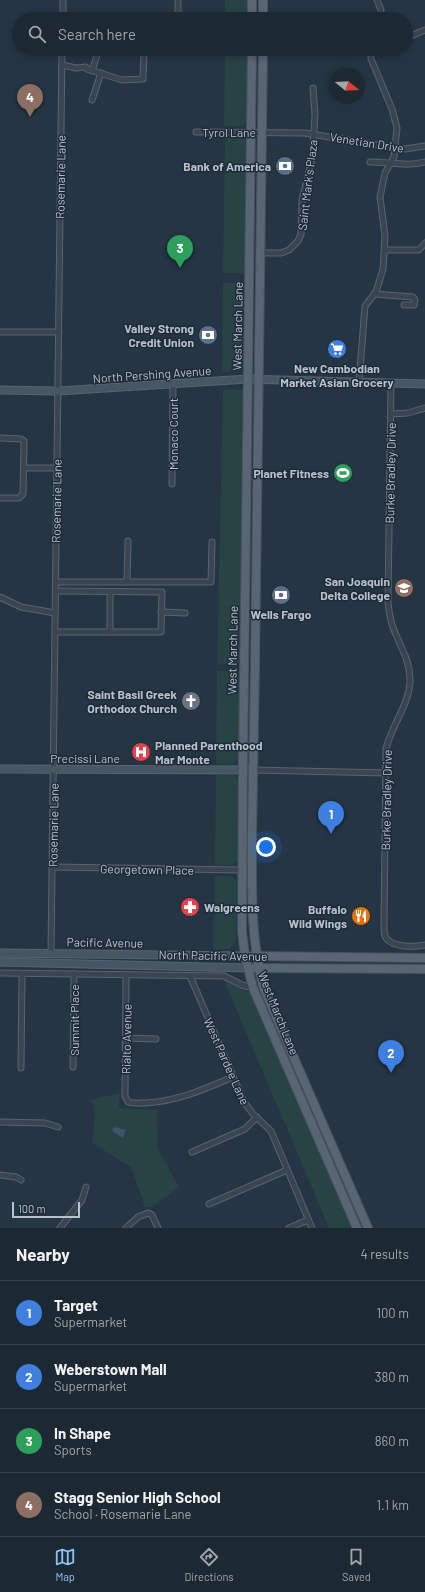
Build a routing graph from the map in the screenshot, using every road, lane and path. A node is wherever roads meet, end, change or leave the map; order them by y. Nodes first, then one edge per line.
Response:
1 (63, 0) edge
2 (178, 0) edge
3 (252, 0) edge
4 (263, 0) edge
5 (377, 0) edge
6 (381, 10) dead end
7 (63, 12) edge
8 (178, 12) edge
9 (252, 12) edge
10 (263, 12) edge
11 (425, 30) edge
12 (413, 35) edge
13 (62, 56) edge
14 (96, 56) edge
15 (144, 56) edge
16 (252, 56) edge
17 (263, 56) edge
18 (371, 56) edge
19 (62, 65) junction
20 (89, 70) junction
21 (101, 73) junction
22 (313, 88) dead end
23 (92, 100) dead end
24 (196, 132) dead end
25 (252, 132) junction
26 (262, 132) junction
27 (313, 134) junction
28 (425, 146) edge
29 (396, 148) junction
30 (370, 162) dead end
31 (390, 162) junction
32 (425, 162) edge
33 (425, 243) edge
34 (385, 250) junction
35 (262, 253) junction
36 (374, 294) junction
37 (404, 306) dead end
38 (0, 332) edge
39 (59, 332) junction
40 (248, 379) junction
41 (259, 379) junction
42 (359, 382) junction
43 (392, 383) junction
44 (173, 384) junction
45 (425, 384) edge
46 (0, 390) edge
47 (58, 391) junction
48 (425, 408) edge
49 (391, 414) junction
50 (0, 438) edge
51 (24, 468) junction
52 (57, 468) junction
53 (172, 484) dead end
54 (0, 498) edge
55 (128, 541) dead end
56 (212, 542) dead end
57 (127, 581) junction
58 (56, 582) junction
59 (56, 591) junction
60 (110, 592) junction
61 (0, 597) edge
62 (161, 612) junction
63 (184, 613) dead end
64 (55, 614) junction
65 (55, 632) junction
66 (110, 632) junction
67 (0, 769) edge
68 (54, 769) junction
69 (243, 770) junction
70 (253, 770) junction
71 (386, 773) junction
72 (52, 867) junction
73 (242, 870) junction
74 (425, 945) edge
75 (0, 952) edge
76 (51, 953) junction
77 (245, 956) junction
78 (256, 956) junction
79 (425, 958) edge
80 (0, 962) edge
81 (29, 962) junction
82 (248, 968) junction
83 (259, 968) junction
84 (425, 969) edge
85 (0, 973) edge
86 (22, 974) junction
87 (74, 974) junction
88 (126, 975) junction
89 (190, 976) junction
90 (253, 988) junction
91 (126, 1038) junction
92 (156, 1039) dead end
93 (73, 1067) dead end
94 (21, 1068) dead end
95 (233, 1077) junction
96 (256, 1117) junction
97 (0, 1122) edge
98 (58, 1127) dead end
99 (192, 1152) dead end
100 (287, 1170) junction
101 (0, 1175) edge
102 (21, 1180) dead end
103 (86, 1187) dead end
104 (209, 1204) dead end
105 (308, 1220) junction
106 (60, 1228) edge
107 (126, 1228) edge
108 (158, 1228) edge
109 (289, 1228) edge
110 (312, 1228) edge
111 (357, 1228) edge
112 (368, 1228) edge

1 - 7 street
2 - 8 street
3 - 9 main road
4 - 10 main road
5 - 6 street
11 - 12 street
13 - 19 street, Rosemarie Lane
14 - 20 street
15 - 21 street
16 - 25 main road, West March Lane
17 - 26 main road, West March Lane
18 - 29 street
19 - 20 street
19 - 39 street, Rosemarie Lane
20 - 21 street
21 - 23 street
22 - 27 street, Saint Mark's Plaza
24 - 25 street, Tyrol Lane
25 - 26 street, Tyrol Lane
25 - 40 main road, West March Lane
26 - 27 street, Venetian Drive
26 - 35 main road, West March Lane
27 - 29 street, Venetian Drive
27 - 35 street, Saint Mark's Plaza
28 - 29 street, Venetian Drive
29 - 31 street
30 - 31 street
31 - 32 street
31 - 34 street
33 - 34 street
34 - 36 street
35 - 41 main road, West March Lane
36 - 37 street
36 - 42 street
38 - 39 street
39 - 47 street, Rosemarie Lane
40 - 41 main road, North Pershing Avenue
40 - 44 main road, North Pershing Avenue
40 - 69 main road, West March Lane
41 - 42 main road, North Pershing Avenue
41 - 70 main road, West March Lane
42 - 43 main road, North Pershing Avenue
43 - 45 main road, North Pershing Avenue
43 - 49 street, Burke Bradley Drive
44 - 47 main road, North Pershing Avenue
44 - 53 street, Monaco Court
46 - 47 main road, North Pershing Avenue
47 - 52 street, Rosemarie Lane
48 - 49 street, Burke Bradley Drive
49 - 71 street, Burke Bradley Drive
50 - 51 street
51 - 52 street
51 - 54 street
52 - 58 street, Rosemarie Lane
55 - 57 street
56 - 57 street
57 - 58 street
58 - 59 street, Rosemarie Lane
59 - 60 street
59 - 64 street, Rosemarie Lane
60 - 62 street
60 - 66 street
61 - 64 street
62 - 63 street
62 - 66 street
64 - 65 street, Rosemarie Lane
65 - 66 street
65 - 68 street, Rosemarie Lane
67 - 68 main road, Precissi Lane
68 - 69 main road, Precissi Lane
68 - 72 street, Rosemarie Lane
69 - 70 main road, Precissi Lane
69 - 73 main road, West March Lane
70 - 71 street, Precissi Lane
70 - 78 main road, West March Lane
71 - 74 street, Burke Bradley Drive
72 - 73 street, Georgetown Place
72 - 76 street, Rosemarie Lane
73 - 77 main road, West March Lane
75 - 76 main road, Pacific Avenue
76 - 77 main road, Pacific Avenue
76 - 81 main road
77 - 78 main road, Pacific Avenue
77 - 82 main road, West March Lane
78 - 79 main road, Pacific Avenue
78 - 83 main road, West March Lane
80 - 81 main road, North Pacific Avenue
81 - 82 main road, North Pacific Avenue
82 - 83 main road, North Pacific Avenue
82 - 90 main road, West March Lane
83 - 84 main road, North Pacific Avenue
83 - 112 main road, West March Lane
85 - 86 street
86 - 87 street
86 - 94 street
87 - 88 street
87 - 93 street, Summit Place
88 - 89 street
88 - 91 street, Rialto Avenue
89 - 90 street
89 - 95 street, West Pardee Lane
90 - 111 main road, West March Lane
91 - 92 street
91 - 95 street, Rialto Avenue
95 - 96 street, West Pardee Lane
96 - 99 street
96 - 100 street, West Pardee Lane
97 - 98 street
100 - 104 street
100 - 105 street, West Pardee Lane
101 - 102 street
103 - 106 street
105 - 109 street
105 - 110 street, West Pardee Lane
107 - 108 street

